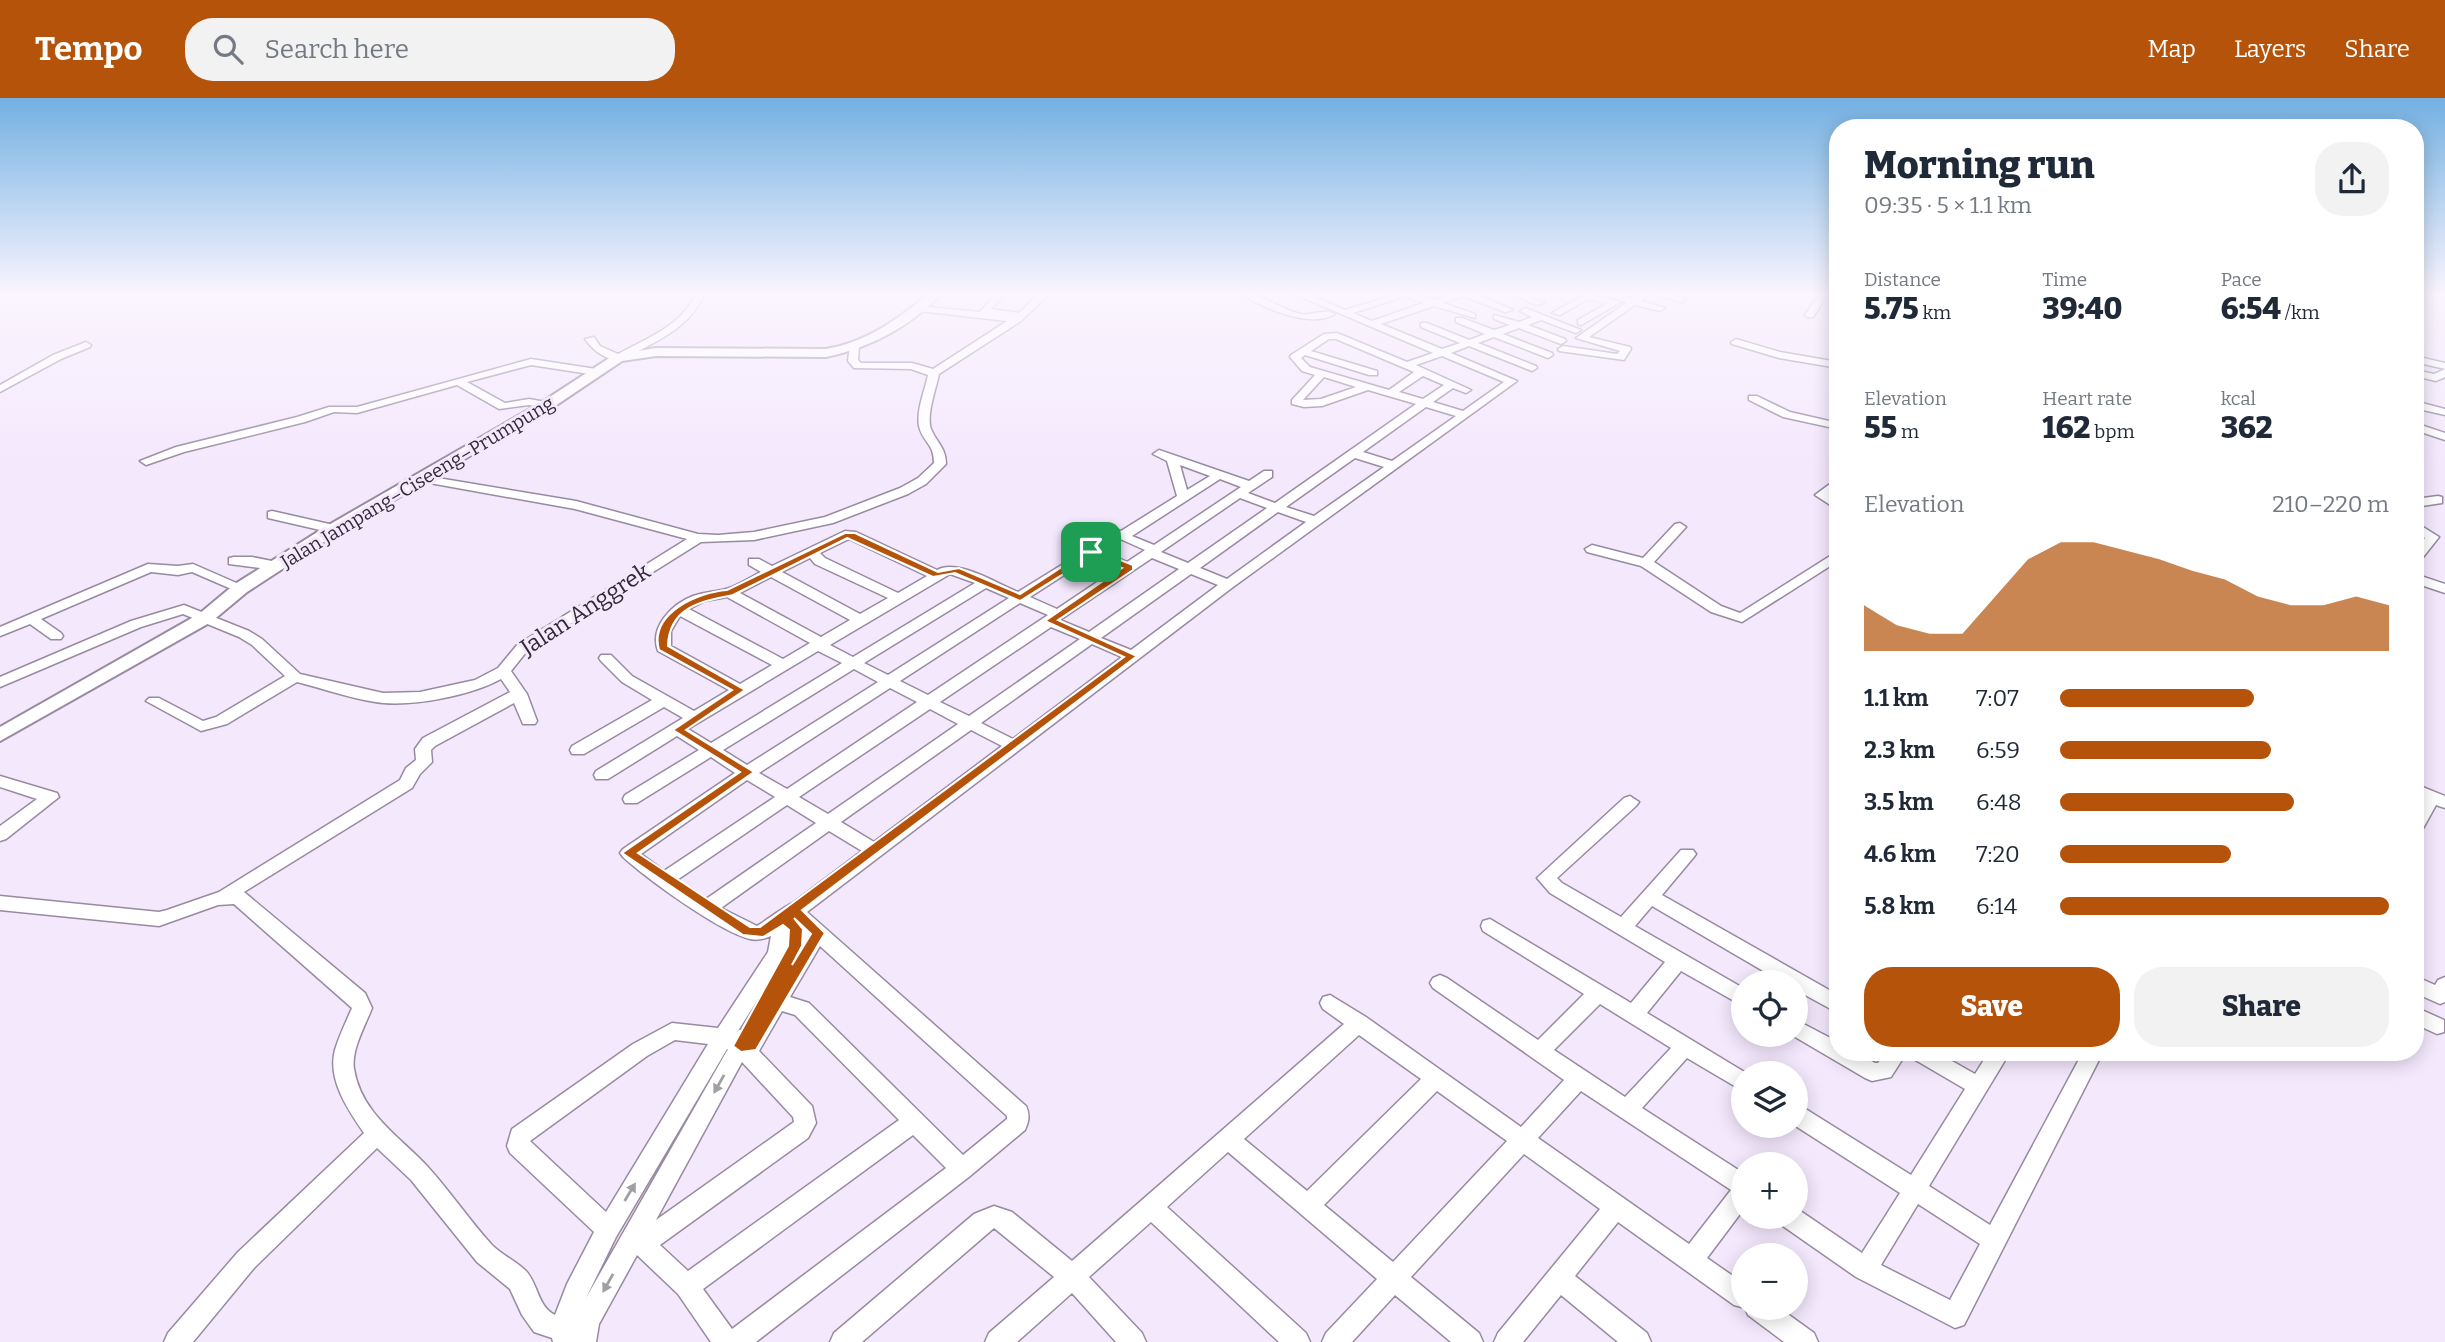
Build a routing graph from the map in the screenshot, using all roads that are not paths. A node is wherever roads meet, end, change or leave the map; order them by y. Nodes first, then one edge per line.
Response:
1 (71, 351) edge
2 (603, 351) edge
3 (630, 351) edge
4 (835, 351) edge
5 (854, 351) edge
6 (968, 351) edge
7 (1302, 351) joint
8 (1344, 351) edge
9 (1369, 351) edge
10 (1432, 351) edge
11 (1432, 351) edge
12 (1447, 351) edge
13 (1488, 351) edge
14 (1538, 351) edge
15 (1589, 351) edge
16 (1625, 351) edge
17 (1766, 351) edge
18 (1439, 354) junction
19 (1548, 355) dead end
20 (1389, 357) junction
21 (2424, 357) edge
22 (618, 358) junction
23 (1331, 360) junction
24 (1829, 363) edge
25 (1408, 365) junction
26 (2445, 366) edge
27 (1423, 371) junction
28 (596, 372) junction
29 (2445, 372) edge
30 (934, 373) junction
31 (1373, 373) junction
32 (1321, 374) junction
33 (2424, 375) edge
34 (458, 381) junction
35 (1505, 381) junction
36 (1361, 385) junction
37 (1311, 388) junction
38 (0, 389) edge
39 (1390, 394) junction
40 (1337, 397) junction
41 (1753, 398) dead end
42 (1424, 403) junction
43 (547, 405) junction
44 (2424, 407) edge
45 (2445, 412) edge
46 (1462, 414) junction
47 (1829, 424) edge
48 (2424, 428) edge
49 (2445, 434) edge
50 (1353, 453) junction
51 (1159, 454) dead end
52 (1173, 460) junction
53 (146, 461) dead end
54 (1391, 465) junction
55 (1268, 474) dead end
56 (1219, 475) junction
57 (424, 478) junction
58 (1829, 489) edge
59 (1245, 490) junction
60 (1183, 496) junction
61 (1829, 500) edge
62 (2438, 500) dead end
63 (2424, 502) edge
64 (1277, 507) junction
65 (272, 515) dead end
66 (1315, 521) junction
67 (1680, 527) dead end
68 (333, 529) junction
69 (2424, 529) edge
70 (1106, 530) dead end
71 (2424, 530) edge
72 (1122, 536) junction
73 (2445, 536) edge
74 (698, 538) junction
75 (1073, 545) dead end
76 (1592, 549) dead end
77 (2424, 549) edge
78 (1153, 551) junction
79 (812, 552) junction
80 (1091, 552) junction
81 (234, 561) dead end
82 (1829, 561) edge
83 (754, 562) dead end
84 (1646, 562) junction
85 (277, 566) junction
86 (1129, 568) junction
87 (1189, 569) junction
88 (770, 573) junction
89 (937, 575) junction
90 (2424, 581) edge
91 (985, 583) junction
92 (1228, 584) junction
93 (241, 588) junction
94 (2445, 589) edge
95 (729, 593) junction
96 (898, 598) junction
97 (1020, 598) junction
98 (679, 610) junction
99 (205, 618) junction
100 (1054, 618) junction
101 (31, 619) junction
102 (862, 621) junction
103 (0, 632) edge
104 (56, 636) dead end
105 (1091, 638) junction
106 (822, 645) junction
107 (1132, 656) junction
108 (606, 658) dead end
109 (853, 663) junction
110 (785, 666) junction
111 (503, 671) junction
112 (295, 677) junction
113 (0, 682) edge
114 (888, 683) junction
115 (740, 690) junction
116 (519, 694) junction
117 (664, 700) junction
118 (155, 701) dead end
119 (928, 703) junction
120 (696, 719) junction
121 (529, 721) dead end
122 (969, 723) junction
123 (678, 730) junction
124 (0, 735) edge
125 (1014, 746) junction
126 (578, 750) dead end
127 (711, 750) junction
128 (748, 772) junction
129 (602, 775) dead end
130 (0, 781) edge
131 (788, 796) junction
132 (631, 799) dead end
133 (2439, 799) edge
134 (1630, 802) dead end
135 (2424, 817) edge
136 (830, 821) junction
137 (0, 835) edge
138 (873, 850) junction
139 (1687, 854) dead end
140 (665, 878) junction
141 (226, 895) junction
142 (1651, 897) junction
143 (0, 903) edge
144 (708, 908) junction
145 (784, 917) junction
146 (1490, 926) dead end
147 (1623, 927) junction
148 (818, 933) junction
149 (1678, 960) junction
150 (1440, 983) dead end
151 (2445, 985) edge
152 (2424, 988) edge
153 (1731, 991) edge
154 (1598, 993) junction
155 (1829, 1000) edge
156 (777, 1001) junction
157 (1329, 1003) dead end
158 (1633, 1015) junction
159 (2424, 1020) edge
160 (1359, 1023) junction
161 (2437, 1026) dead end
162 (1808, 1035) edge
163 (738, 1043) junction
164 (1685, 1046) junction
165 (1829, 1047) edge
166 (1540, 1051) junction
167 (1853, 1061) edge
168 (1891, 1061) edge
169 (1935, 1061) edge
170 (1995, 1061) edge
171 (2088, 1061) edge
172 (1731, 1075) edge
173 (1436, 1078) junction
174 (1579, 1079) junction
175 (1980, 1087) junction
176 (1627, 1110) junction
177 (914, 1122) junction
178 (1808, 1122) edge
179 (377, 1134) junction
180 (1227, 1138) junction
181 (1522, 1141) junction
182 (962, 1169) junction
183 (1731, 1177) edge
184 (1914, 1188) junction
185 (1150, 1206) junction
186 (1307, 1206) junction
187 (1616, 1207) junction
188 (1731, 1208) edge
189 (608, 1229) junction
190 (1807, 1229) edge
191 (1994, 1240) junction
192 (637, 1242) junction
193 (1691, 1261) junction
194 (1865, 1269) junction
195 (1073, 1277) junction
196 (1559, 1278) junction
197 (1395, 1279) junction
198 (687, 1286) junction
199 (1731, 1289) edge
200 (1775, 1320) edge
201 (573, 1338) edge
202 (177, 1342) edge
203 (726, 1342) edge
204 (736, 1342) edge
205 (843, 1342) edge
206 (998, 1342) edge
207 (1133, 1342) edge
208 (1297, 1342) edge
209 (1335, 1342) edge
210 (1470, 1342) edge
211 (1507, 1342) edge
212 (1638, 1342) edge
213 (1805, 1342) edge

1 - 38 street
2 - 22 street
3 - 22 street
4 - 22 main road, Jalan Jampang–Ciseeng–Prumpung
5 - 30 street
6 - 30 street
7 - 23 street
7 - 32 street
8 - 23 street
9 - 20 street
10 - 18 street
11 - 18 street
12 - 18 street
13 - 35 street
14 - 19 street
15 - 16 street
17 - 24 street
18 - 25 street
18 - 35 street
20 - 25 street
20 - 31 street
21 - 26 street
22 - 28 main road, Jalan Jampang–Ciseeng–Prumpung
23 - 31 street
25 - 27 street
27 - 39 street
27 - 42 street
28 - 34 street
28 - 43 main road, Jalan Jampang–Ciseeng–Prumpung
29 - 33 street
30 - 74 street
31 - 36 street
32 - 36 street
32 - 37 street
34 - 43 street
34 - 53 street
35 - 46 street
36 - 39 street
36 - 40 street
37 - 40 street
37 - 40 street
39 - 42 street
41 - 47 street
42 - 46 street
42 - 50 street
43 - 57 main road, Jalan Jampang–Ciseeng–Prumpung
44 - 45 street
46 - 54 street
48 - 49 street
50 - 54 street
50 - 64 street
51 - 52 street
52 - 56 street
52 - 60 street
54 - 66 street
55 - 59 street
56 - 59 street
56 - 60 street
57 - 68 main road, Jalan Jampang–Ciseeng–Prumpung
57 - 74 street
58 - 61 street
59 - 64 street
59 - 78 street
60 - 72 street
62 - 63 street
64 - 66 street
64 - 87 street
65 - 68 street
66 - 92 street
67 - 84 street
68 - 85 main road, Jalan Jampang–Ciseeng–Prumpung
69 - 73 street
70 - 72 street
71 - 77 street
72 - 78 street
74 - 111 street, Jalan Anggrek
75 - 80 street
76 - 84 street
78 - 86 street
78 - 87 street
79 - 88 street
79 - 89 street
79 - 96 street
80 - 86 street
80 - 97 street
81 - 85 street
82 - 84 street
83 - 88 street
85 - 93 main road, Jalan Jampang–Ciseeng–Prumpung
86 - 100 street
87 - 92 street
87 - 105 street
88 - 95 street
88 - 102 street
89 - 91 street
89 - 96 street
90 - 94 street
91 - 97 street
91 - 109 street
92 - 107 street
93 - 99 main road, Jalan Jampang–Ciseeng–Prumpung
93 - 101 street
95 - 98 street
95 - 106 street
96 - 102 street
97 - 100 street
97 - 114 street
98 - 110 street
98 - 115 street
99 - 112 street, Jalan Anggrek
99 - 113 street, Jalan Anggrek
99 - 124 main road, Jalan Jampang–Ciseeng–Prumpung
100 - 105 street
100 - 119 street
101 - 103 street
101 - 104 street
102 - 106 street
105 - 107 street
105 - 122 street
106 - 109 street
106 - 110 street
107 - 125 street
108 - 117 street
109 - 114 street
109 - 127 street
110 - 115 street
111 - 112 street, Jalan Anggrek
111 - 116 street
112 - 118 street
114 - 119 street
114 - 128 street
115 - 120 street
116 - 121 street
116 - 141 street
117 - 120 street
117 - 126 street
119 - 122 street
119 - 131 street
120 - 123 street
122 - 125 street
122 - 136 street
123 - 127 street
123 - 129 street
125 - 138 street
127 - 128 street
127 - 132 street
128 - 131 street
128 - 140 street
130 - 137 street
131 - 136 street
131 - 140 street
133 - 135 street
134 - 147 street
136 - 138 street
136 - 144 street
138 - 145 street
139 - 142 street
140 - 144 street
141 - 143 street
141 - 179 street
142 - 147 street
142 - 155 street
144 - 145 street
145 - 148 street
145 - 163 street
146 - 154 street
147 - 149 street
148 - 156 street
148 - 182 street
149 - 153 street
149 - 158 street
150 - 166 street
151 - 152 street
154 - 158 street
154 - 166 street
156 - 163 street
156 - 177 street
157 - 160 street
158 - 164 street
159 - 161 street
160 - 173 street
160 - 180 street
162 - 165 street
189 -> 163 street
163 - 189 street
163 -> 192 street
163 - 192 street
164 - 172 street
164 - 176 street
166 - 174 street
167 - 168 street
169 - 175 street
170 - 175 street
171 - 191 street
173 - 181 street
173 - 186 street
174 - 176 street
174 - 181 street
175 - 184 street
176 - 183 street
177 - 182 street
177 - 198 street
178 - 184 street
179 - 201 street
179 - 202 street
180 - 185 street
180 - 186 street
181 - 187 street
181 - 197 street
182 - 204 street
184 - 191 street
184 - 194 street
185 - 195 street
185 - 208 street
186 - 197 street
187 - 193 street
187 - 196 street
188 - 193 street
189 - 201 street
190 - 194 street
191 - 194 street
192 - 198 street
192 -> 201 street
193 - 199 street
195 - 205 street
195 - 206 street
195 - 207 street
196 - 211 street
196 - 212 street
197 - 209 street
197 - 210 street
198 - 203 street
200 - 213 street

